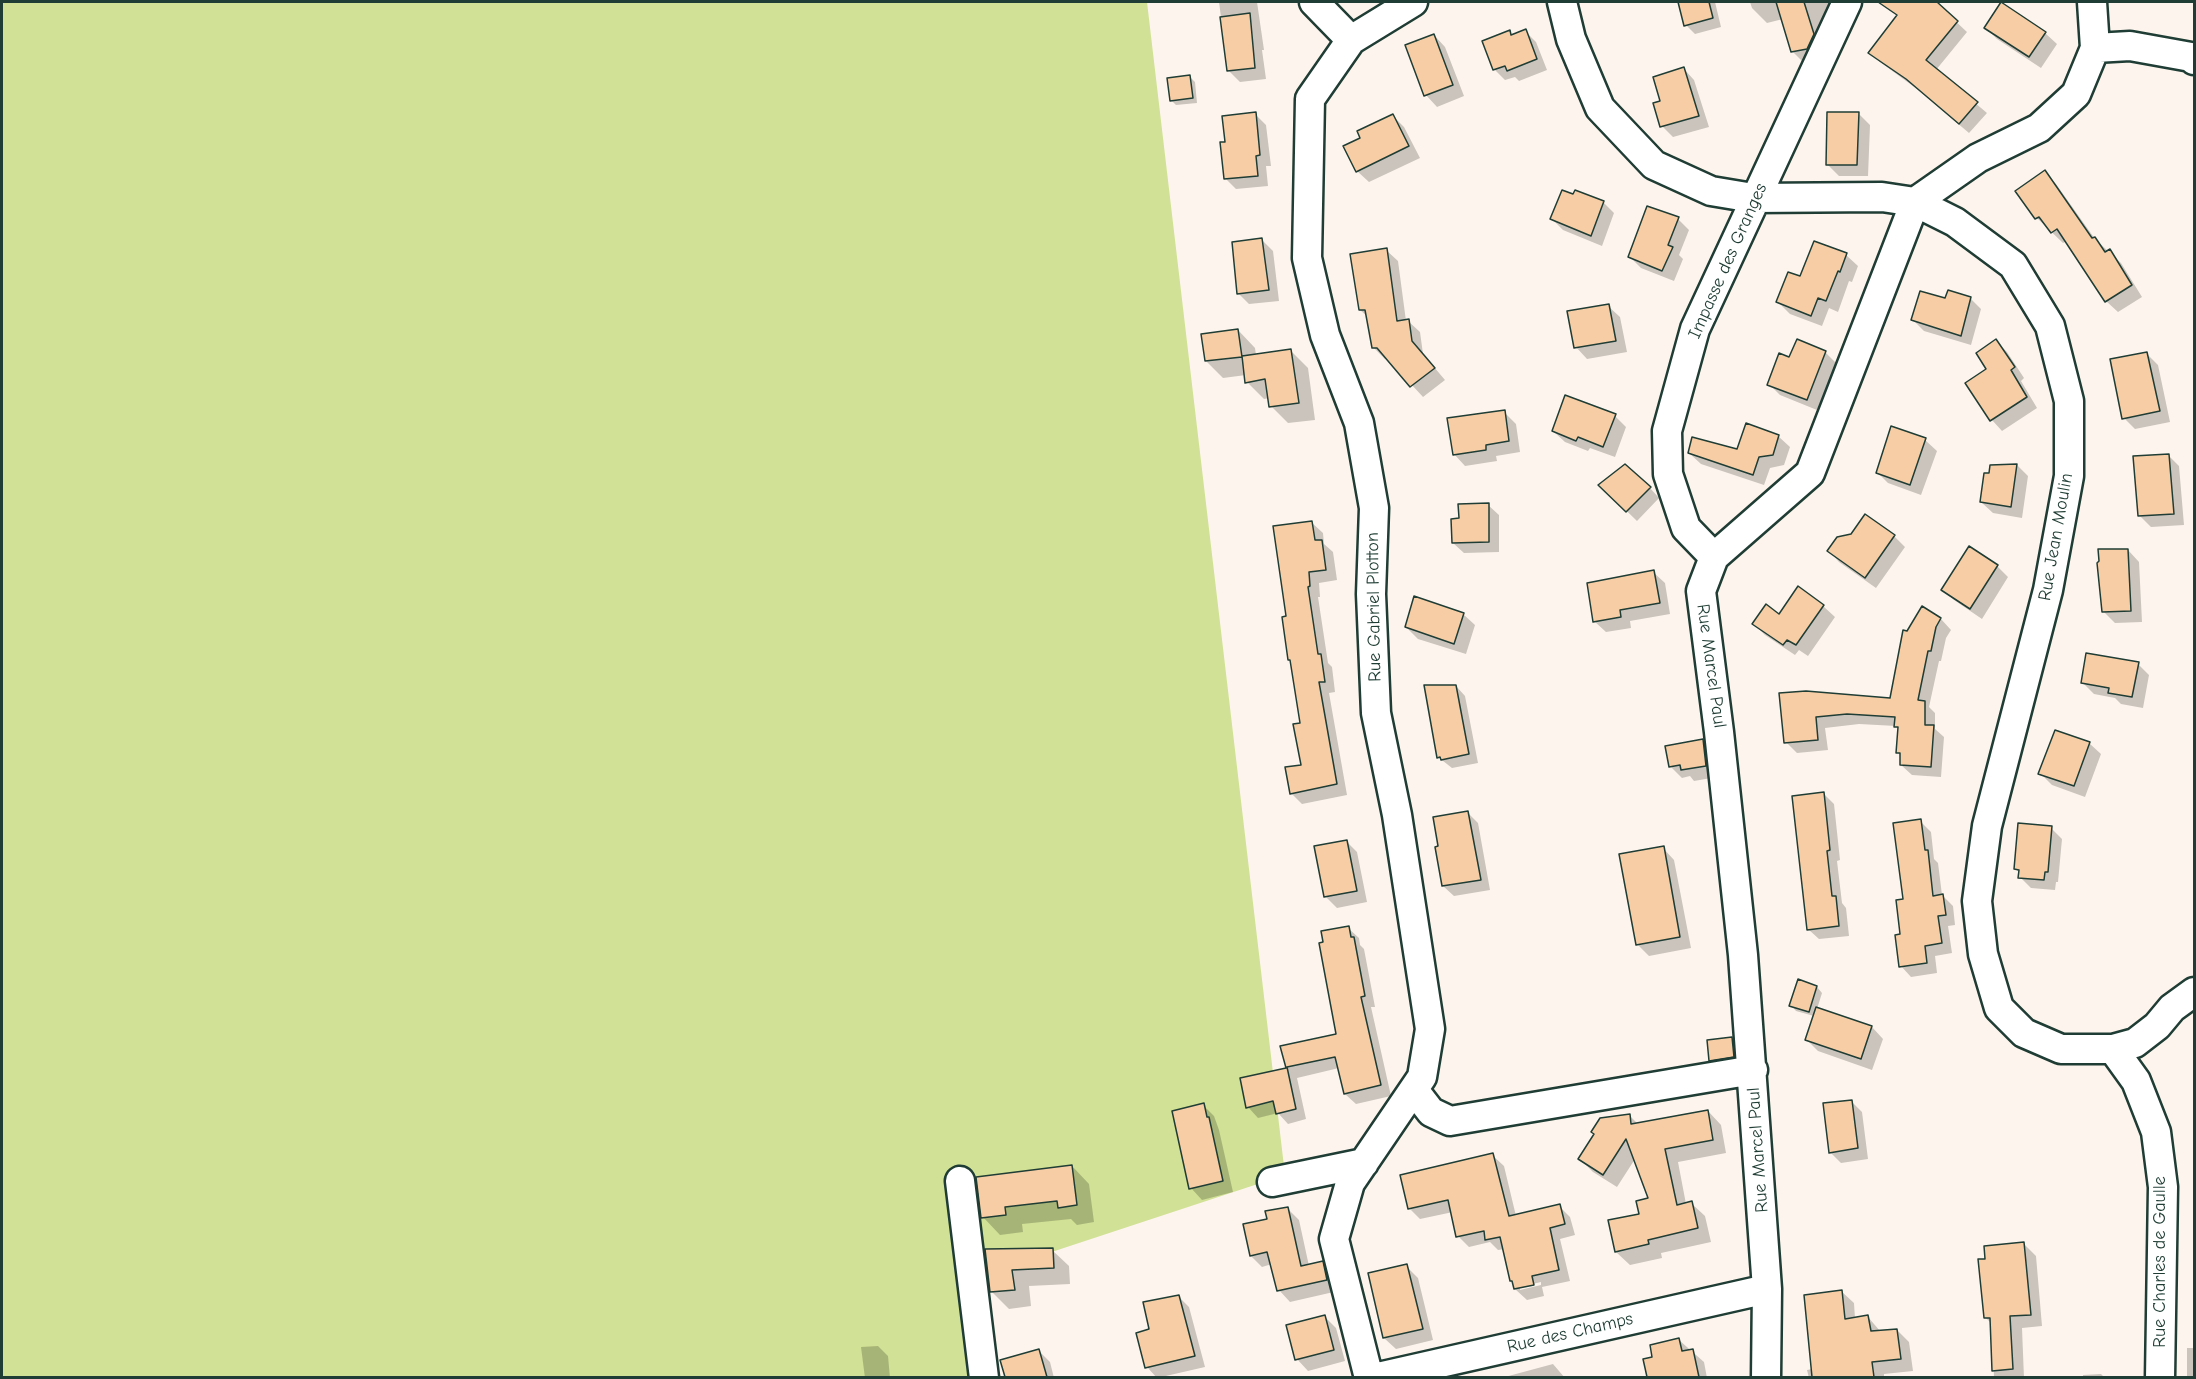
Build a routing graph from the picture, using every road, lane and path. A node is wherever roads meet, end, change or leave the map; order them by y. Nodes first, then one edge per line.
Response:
1 (1314, 2) edge
2 (1413, 2) edge
3 (1562, 2) edge
4 (1847, 2) edge
5 (2092, 2) edge
6 (1351, 40) junction
7 (2095, 48) junction
8 (2194, 60) edge
9 (1757, 198) junction
10 (1915, 202) junction
11 (1714, 557) junction
12 (2194, 992) edge
13 (2114, 1049) junction
14 (1753, 1070) junction
15 (1414, 1089) junction
16 (1364, 1163) junction
17 (960, 1181) dead end
18 (1272, 1182) dead end
19 (1767, 1289) junction
20 (984, 1377) edge
21 (1369, 1377) edge
22 (1374, 1377) edge
23 (1766, 1377) edge
24 (2160, 1377) edge

1 - 6 street
2 - 6 street, Rue Gabriel Plotton
3 - 9 street, Rue Jean Moulin
4 - 9 street, Impasse des Granges
5 - 7 street
6 - 15 street, Rue Gabriel Plotton
7 - 8 street
7 - 10 street
9 - 10 street, Rue Jean Moulin
9 - 11 street, Impasse des Granges
10 - 11 street, Rue Marcel Paul
10 - 13 street, Rue Jean Moulin
11 - 14 street, Rue Marcel Paul
12 - 13 street
13 - 24 street, Rue Charles de Gaulle
14 - 15 street
14 - 19 street, Rue Marcel Paul
15 - 16 street, Rue Gabriel Plotton
16 - 18 street
16 - 21 street, Rue Gabriel Plotton
17 - 20 street
19 - 22 street, Rue des Champs
19 - 23 street, Rue Marcel Paul

